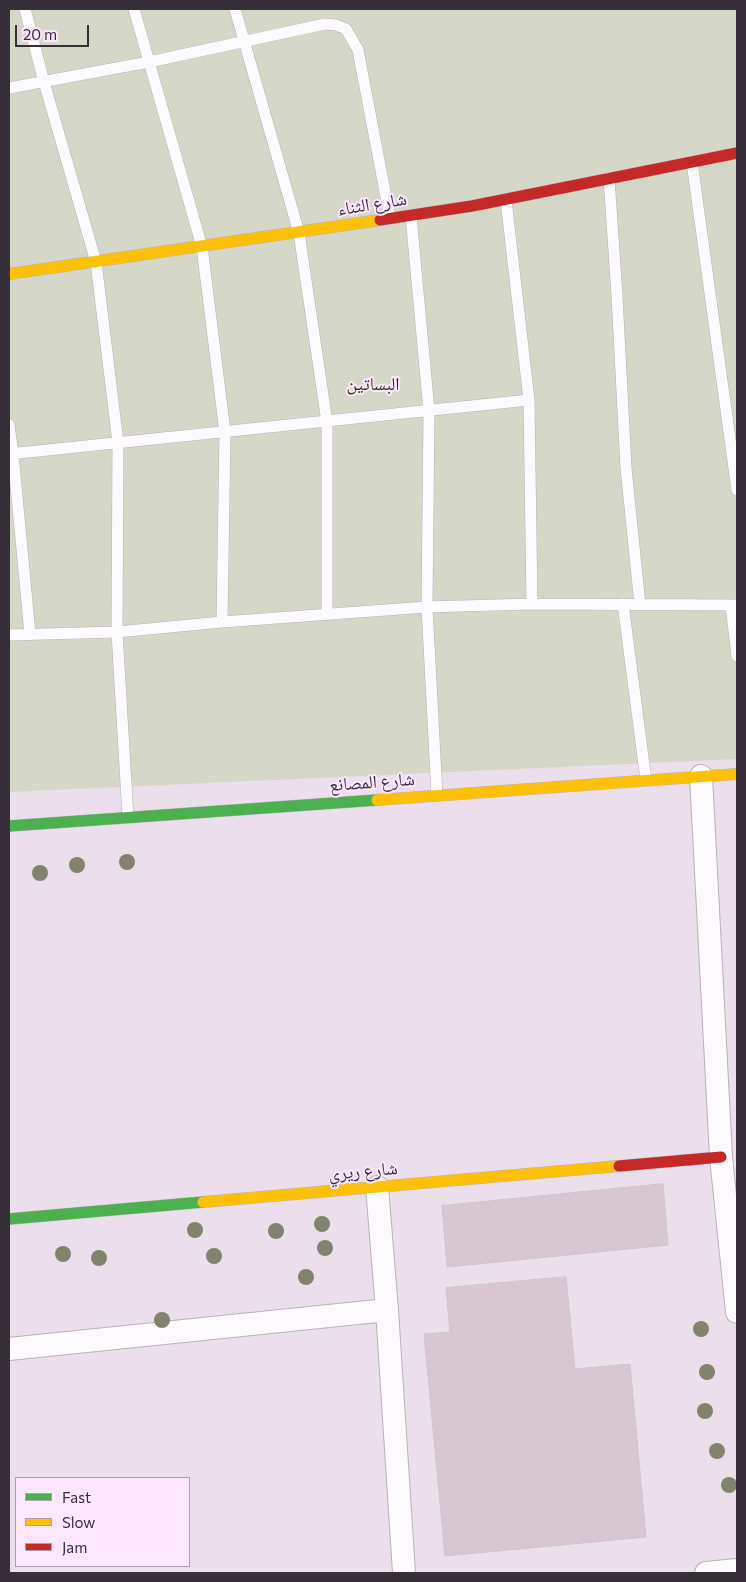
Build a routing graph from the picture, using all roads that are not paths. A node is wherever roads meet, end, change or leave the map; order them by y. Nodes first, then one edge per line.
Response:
1 (26, 9) edge
2 (134, 9) edge
3 (236, 9) edge
4 (244, 43) junction
5 (150, 62) junction
6 (44, 82) junction
7 (9, 88) edge
8 (737, 153) edge
9 (692, 162) junction
10 (609, 178) junction
11 (506, 198) junction
12 (411, 216) junction
13 (390, 218) junction
14 (299, 233) junction
15 (202, 247) junction
16 (96, 262) junction
17 (9, 274) edge
18 (529, 400) junction
19 (429, 411) junction
20 (327, 422) junction
21 (9, 425) edge
22 (225, 432) junction
23 (118, 444) junction
24 (11, 454) edge
25 (737, 490) edge
26 (532, 604) junction
27 (623, 604) junction
28 (640, 605) junction
29 (734, 605) edge
30 (427, 607) junction
31 (327, 614) junction
32 (222, 622) junction
33 (117, 632) junction
34 (30, 634) junction
35 (9, 635) edge
36 (737, 656) edge
37 (737, 774) edge
38 (700, 776) junction
39 (646, 780) junction
40 (437, 795) junction
41 (128, 817) junction
42 (9, 826) edge
43 (721, 1157) junction
44 (377, 1187) junction
45 (9, 1219) edge
46 (735, 1263) edge
47 (387, 1310) junction
48 (737, 1312) edge
49 (9, 1349) edge
50 (737, 1570) edge
51 (404, 1573) edge
52 (706, 1573) edge

1 - 6 lane
2 - 5 lane
3 - 4 lane
4 - 5 lane
4 - 13 lane
4 - 14 lane
5 - 6 lane
5 - 15 lane
6 - 7 lane
6 - 16 lane
8 - 9 street, شارع الثناء
9 - 10 street, شارع الثناء
9 - 25 lane
10 - 11 street, شارع الثناء
10 - 28 lane
11 - 12 street, شارع الثناء
11 - 18 lane
12 - 13 street, شارع الثناء
12 - 19 lane
13 - 14 street, شارع الثناء
14 - 15 street, شارع الثناء
14 - 20 lane
15 - 16 street, شارع الثناء
15 - 22 lane
16 - 17 street, شارع الثناء
16 - 23 lane
18 - 19 lane
18 - 26 lane
19 - 20 lane
19 - 30 lane
20 - 22 lane
20 - 31 lane
21 - 24 lane
22 - 23 lane
22 - 32 lane
23 - 24 lane
23 - 33 lane
24 - 34 lane
26 - 27 lane
26 - 30 lane
27 - 28 lane
27 - 39 lane
28 - 29 lane
29 - 36 lane
30 - 31 lane
30 - 40 lane
31 - 32 lane
32 - 33 lane
33 - 34 lane
33 - 41 lane
34 - 35 lane
37 - 38 street, شارع المصانع
38 - 39 street, شارع المصانع
38 - 43 street
39 - 40 street, شارع المصانع
40 - 41 street, شارع المصانع
41 - 42 street, شارع المصانع
43 - 44 street, شارع ريري
43 - 46 street
44 - 45 street, شارع ريري
44 - 47 street
46 - 48 street
47 - 49 street
47 - 51 street
50 - 52 street

